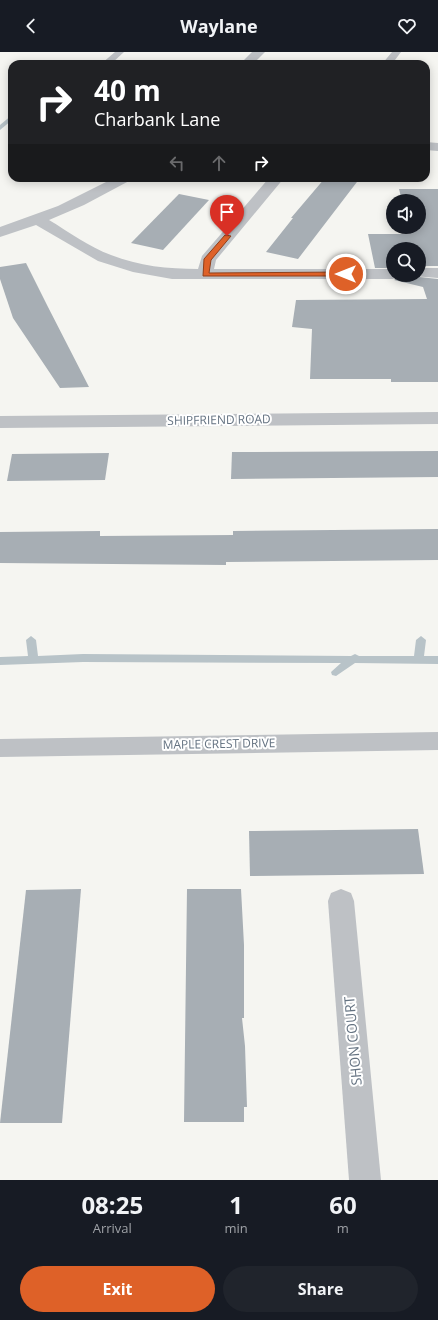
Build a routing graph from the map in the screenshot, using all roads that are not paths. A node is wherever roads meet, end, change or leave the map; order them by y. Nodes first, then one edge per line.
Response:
1 (120, 52) edge
2 (259, 52) edge
3 (397, 52) edge
4 (111, 60) edge
5 (250, 60) edge
6 (390, 60) edge
7 (117, 182) edge
8 (274, 182) edge
9 (39, 220) junction
10 (0, 232) edge
11 (438, 273) edge
12 (386, 274) edge
13 (426, 274) edge
14 (205, 275) junction
15 (438, 418) edge
16 (0, 422) edge
17 (438, 741) edge
18 (0, 748) edge
19 (341, 901) dead end
20 (365, 1180) edge

1 - 4 lane
2 - 5 street
3 - 6 lane
7 - 9 street
8 - 14 street
9 - 10 street
9 - 14 street
11 - 13 street
12 - 14 street
15 - 16 street, SHIPFRIEND ROAD
17 - 18 street, MAPLE CREST DRIVE
19 - 20 street, SHON COURT

